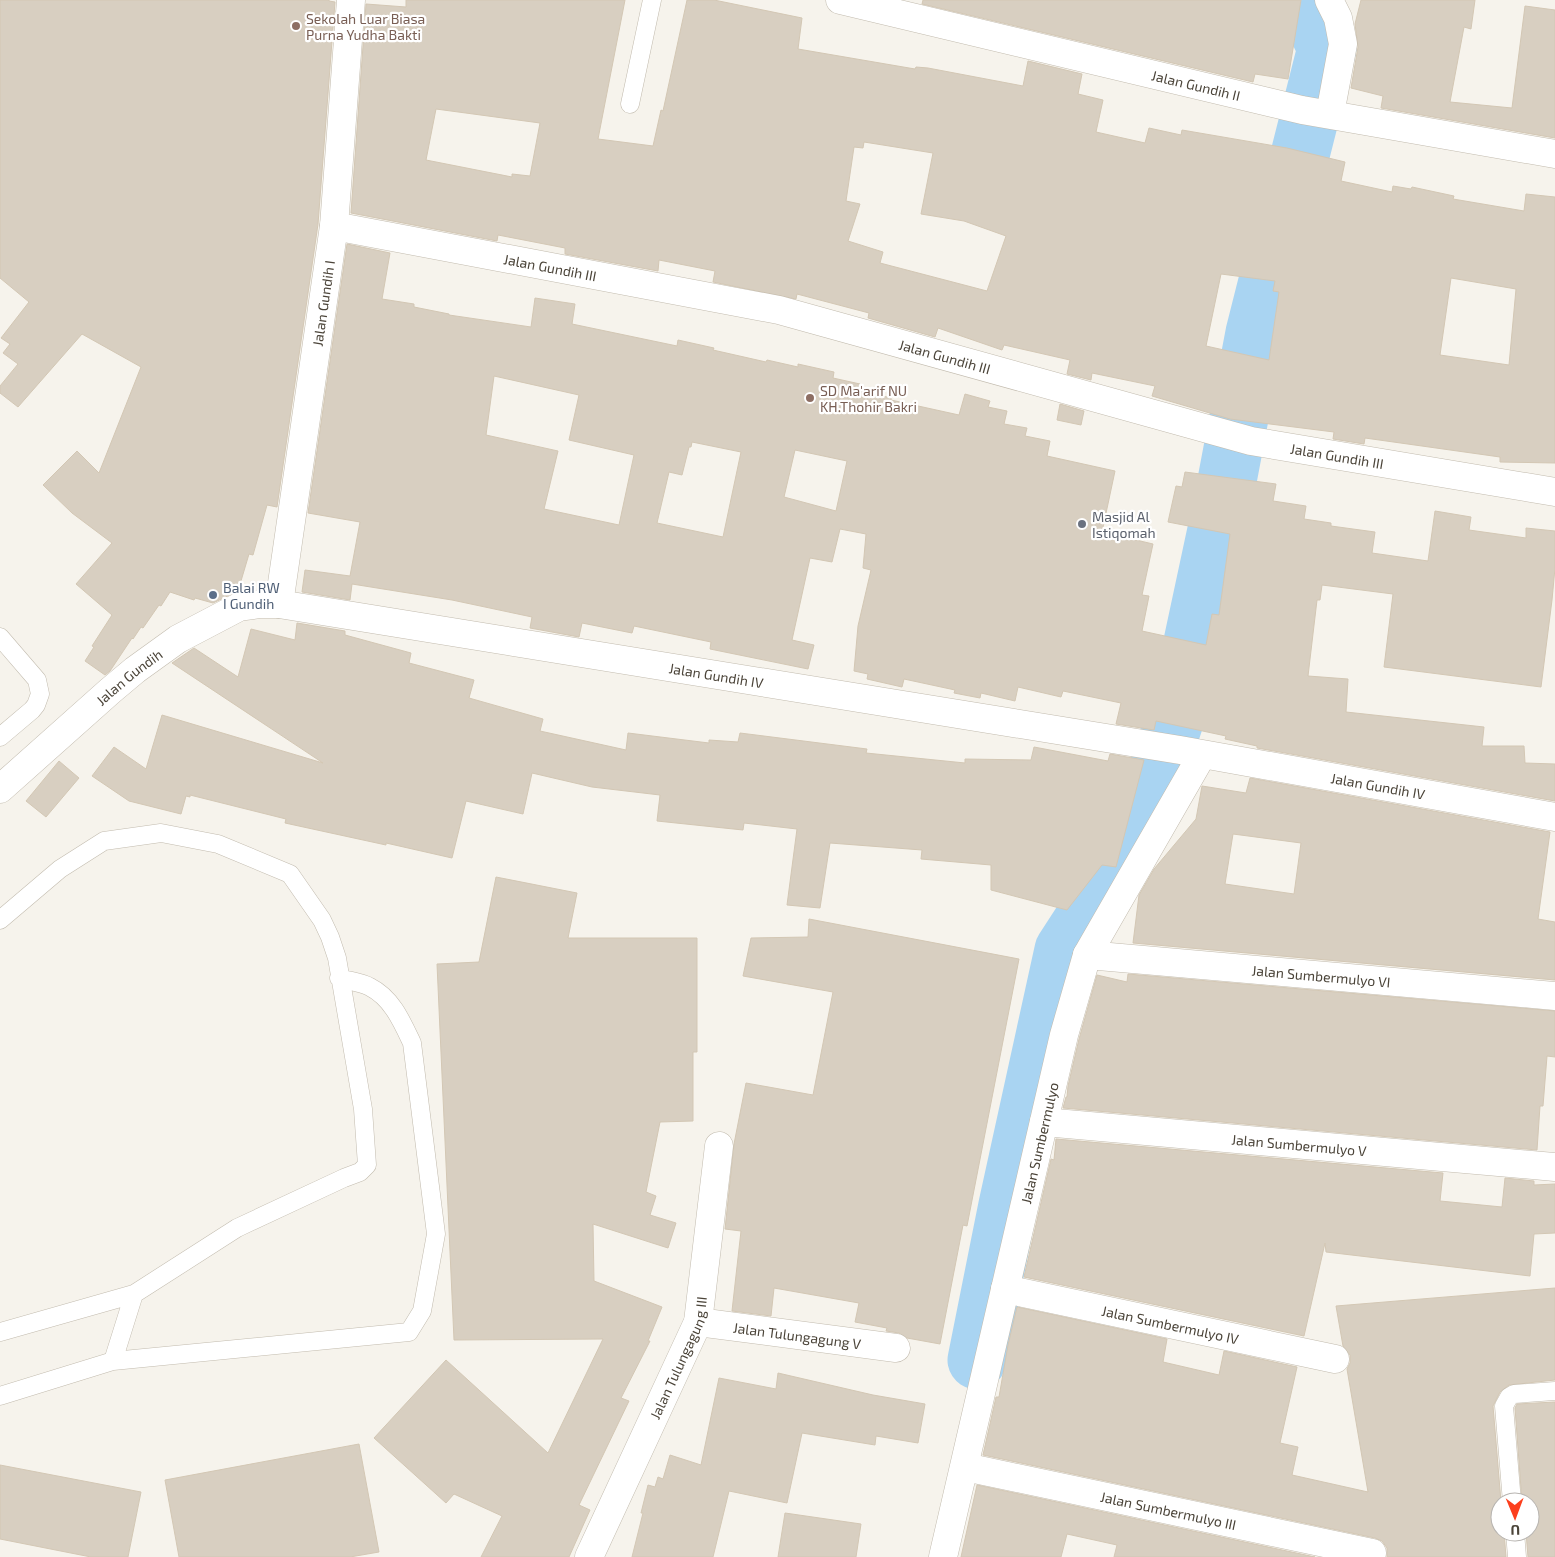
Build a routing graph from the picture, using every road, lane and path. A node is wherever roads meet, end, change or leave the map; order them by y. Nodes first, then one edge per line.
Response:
1 (350, 0) edge
2 (652, 0) edge
3 (840, 0) edge
4 (1329, 0) edge
5 (630, 104) dead end
6 (1320, 112) junction
7 (1555, 154) edge
8 (334, 226) junction
9 (1555, 492) edge
10 (279, 604) junction
11 (0, 637) edge
12 (0, 737) edge
13 (1191, 753) junction
14 (0, 789) edge
15 (1555, 817) edge
16 (0, 920) edge
17 (1087, 956) junction
18 (339, 978) junction
19 (1555, 996) edge
20 (1044, 1122) junction
21 (719, 1146) dead end
22 (1555, 1167) edge
23 (1005, 1289) junction
24 (134, 1294) junction
25 (698, 1322) junction
26 (0, 1332) edge
27 (896, 1348) dead end
28 (1334, 1359) dead end
29 (113, 1361) junction
30 (1555, 1391) edge
31 (0, 1396) edge
32 (965, 1467) junction
33 (1511, 1492) edge
34 (1516, 1542) edge
35 (1372, 1553) dead end
36 (589, 1557) edge
37 (943, 1557) edge
38 (1517, 1557) edge

1 - 8 street, Jalan Gundih I
2 - 5 lane
3 - 6 street, Jalan Gundih II
4 - 6 street
6 - 7 street, Jalan Gundih II
8 - 9 street, Jalan Gundih III
8 - 10 street, Jalan Gundih I
10 - 13 street, Jalan Gundih IV
10 - 14 street, Jalan Gundih
11 - 12 lane
13 - 15 street, Jalan Gundih IV
13 - 17 street, Jalan Sumbermulyo
16 - 18 lane
17 - 19 street, Jalan Sumbermulyo VI
17 - 20 street, Jalan Sumbermulyo
18 - 24 lane
18 - 29 lane
20 - 22 street, Jalan Sumbermulyo V
20 - 23 street, Jalan Sumbermulyo
21 - 25 street, Jalan Tulungagung III
23 - 28 street, Jalan Sumbermulyo IV
23 - 32 street, Jalan Sumbermulyo
24 - 26 lane
24 - 29 lane
25 - 27 street, Jalan Tulungagung V
25 - 36 street, Jalan Tulungagung III
29 - 31 lane
30 - 33 lane
32 - 35 street, Jalan Sumbermulyo III
32 - 37 street, Jalan Sumbermulyo
34 - 38 lane

